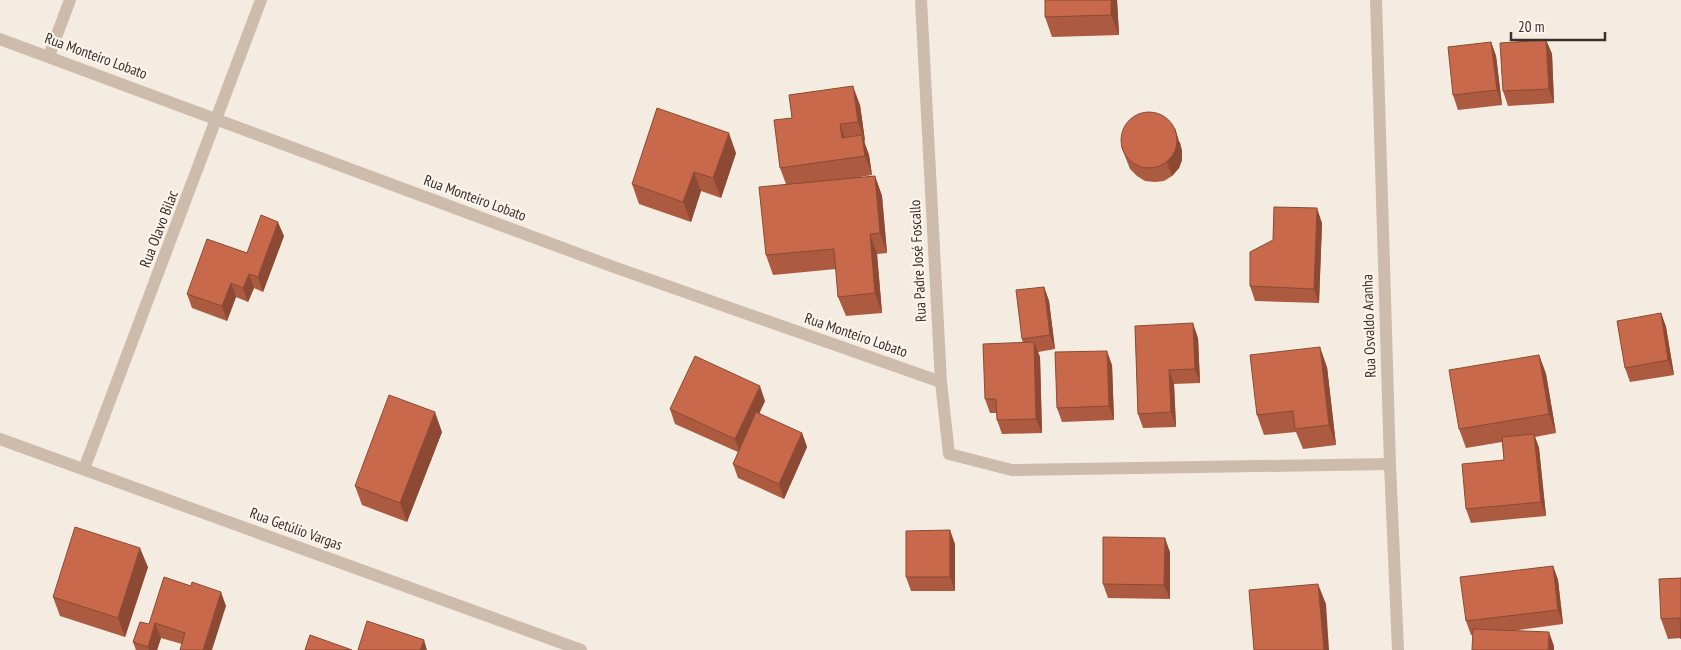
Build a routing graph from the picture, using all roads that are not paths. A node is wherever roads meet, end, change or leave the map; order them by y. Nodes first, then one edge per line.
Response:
1 (70, 0) edge
2 (262, 0) edge
3 (921, 0) edge
4 (1376, 0) edge
5 (0, 39) edge
6 (49, 56) junction
7 (218, 119) junction
8 (941, 382) junction
9 (0, 439) edge
10 (1390, 464) junction
11 (84, 469) junction
12 (581, 650) edge
13 (1398, 650) edge

1 - 6 street
2 - 7 street, Rua Olavo Bilac
3 - 8 street, Rua Padre José Foscallo
4 - 10 street, Rua Osvaldo Aranha
5 - 6 street, Rua Monteiro Lobato
6 - 7 street, Rua Monteiro Lobato
7 - 8 street, Rua Monteiro Lobato
7 - 11 street, Rua Olavo Bilac
8 - 10 street, Rua Padre José Foscallo
9 - 11 street, Rua Getúlio Vargas
10 - 13 street, Rua Osvaldo Aranha
11 - 12 street, Rua Getúlio Vargas

